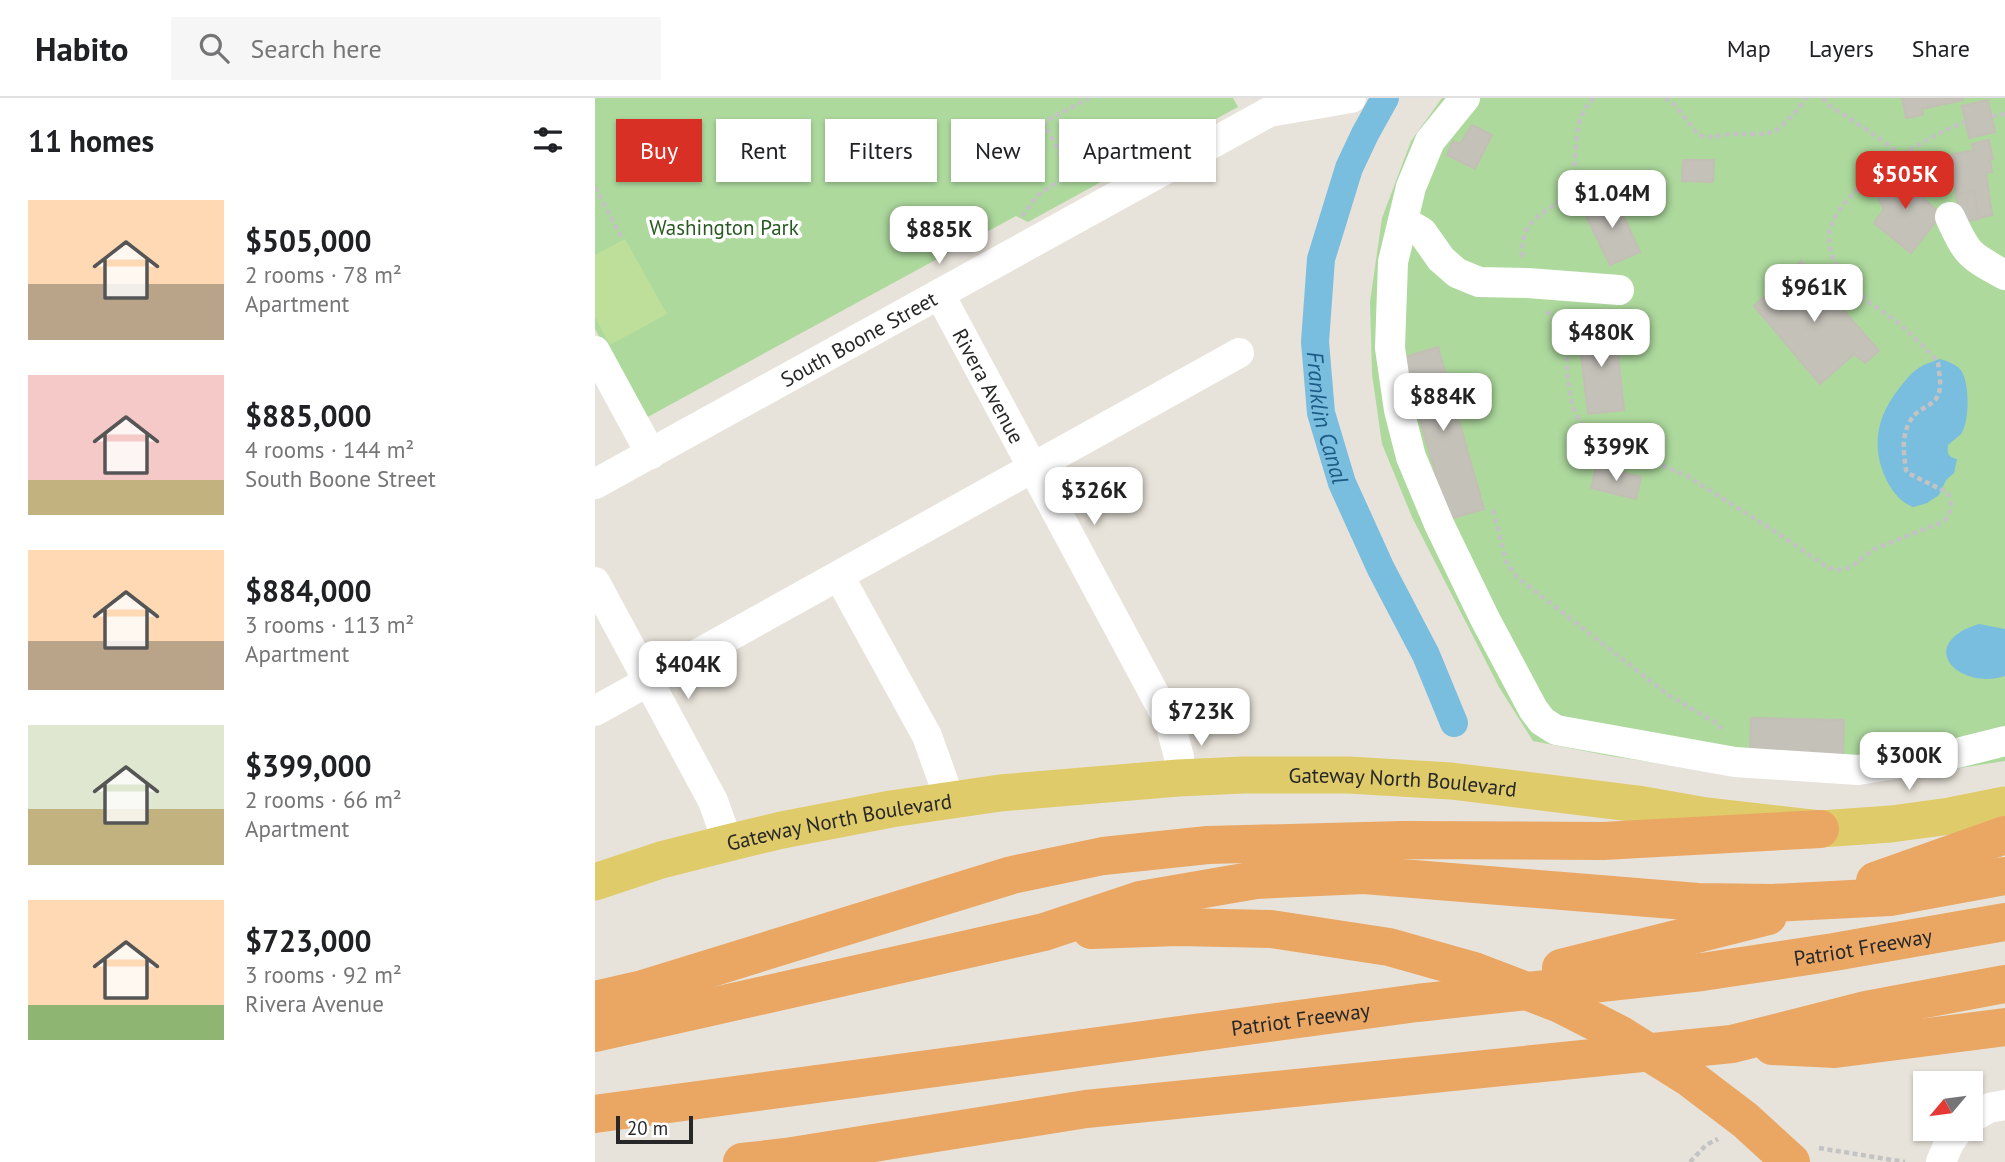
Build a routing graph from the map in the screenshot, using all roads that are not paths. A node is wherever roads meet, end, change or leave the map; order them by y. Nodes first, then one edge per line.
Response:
1 (1465, 98) edge
2 (1342, 99) edge
3 (1266, 105) edge
4 (1950, 217) road end
5 (1403, 221) junction
6 (2005, 275) edge
7 (1619, 290) dead end
8 (940, 295) junction
9 (595, 351) edge
10 (1239, 353) dead end
11 (651, 454) junction
12 (1033, 468) junction
13 (595, 484) edge
14 (839, 576) junction
15 (595, 582) edge
16 (649, 682) junction
17 (595, 710) edge
18 (2005, 741) edge
19 (1178, 778) junction
20 (950, 800) junction
21 (2005, 805) edge
22 (1820, 829) junction
23 (2005, 835) edge
24 (728, 843) junction
25 (2005, 876) edge
26 (595, 882) edge
27 (2005, 922) edge
28 (1044, 932) junction
29 (2005, 984) edge
30 (595, 1000) edge
31 (1417, 1003) junction
32 (2005, 1027) edge
33 (595, 1033) edge
34 (1732, 1044) junction
35 (2005, 1105) edge
36 (1983, 1111) edge
37 (595, 1114) edge
38 (1950, 1141) edge
39 (778, 1160) edge
40 (742, 1162) edge
41 (1791, 1162) edge
42 (1941, 1162) edge

1 - 5 street
2 - 3 street, South Boone Street
3 - 8 street, South Boone Street
4 - 6 street
5 - 7 street
5 - 18 street
8 - 11 street, South Boone Street
8 - 12 street, Rivera Avenue
9 - 11 street
10 - 12 street
11 - 13 street, South Boone Street
12 - 14 street
12 - 19 street, Rivera Avenue
14 - 16 street
14 - 20 street
15 - 16 street
16 - 17 street
16 - 24 street
19 - 20 main road, Gateway North Boulevard
19 - 22 main road, Gateway North Boulevard
20 - 24 main road, Gateway North Boulevard
21 - 22 main road, Gateway North Boulevard
22 - 30 highway
23 - 31 highway
24 - 26 main road, Gateway North Boulevard
25 - 28 highway
27 - 31 highway, Patriot Freeway
28 - 33 highway
28 - 41 highway
29 - 34 highway
31 - 37 highway, Patriot Freeway
32 - 34 highway
34 - 39 highway
35 - 36 street
38 - 42 street
39 - 40 highway

